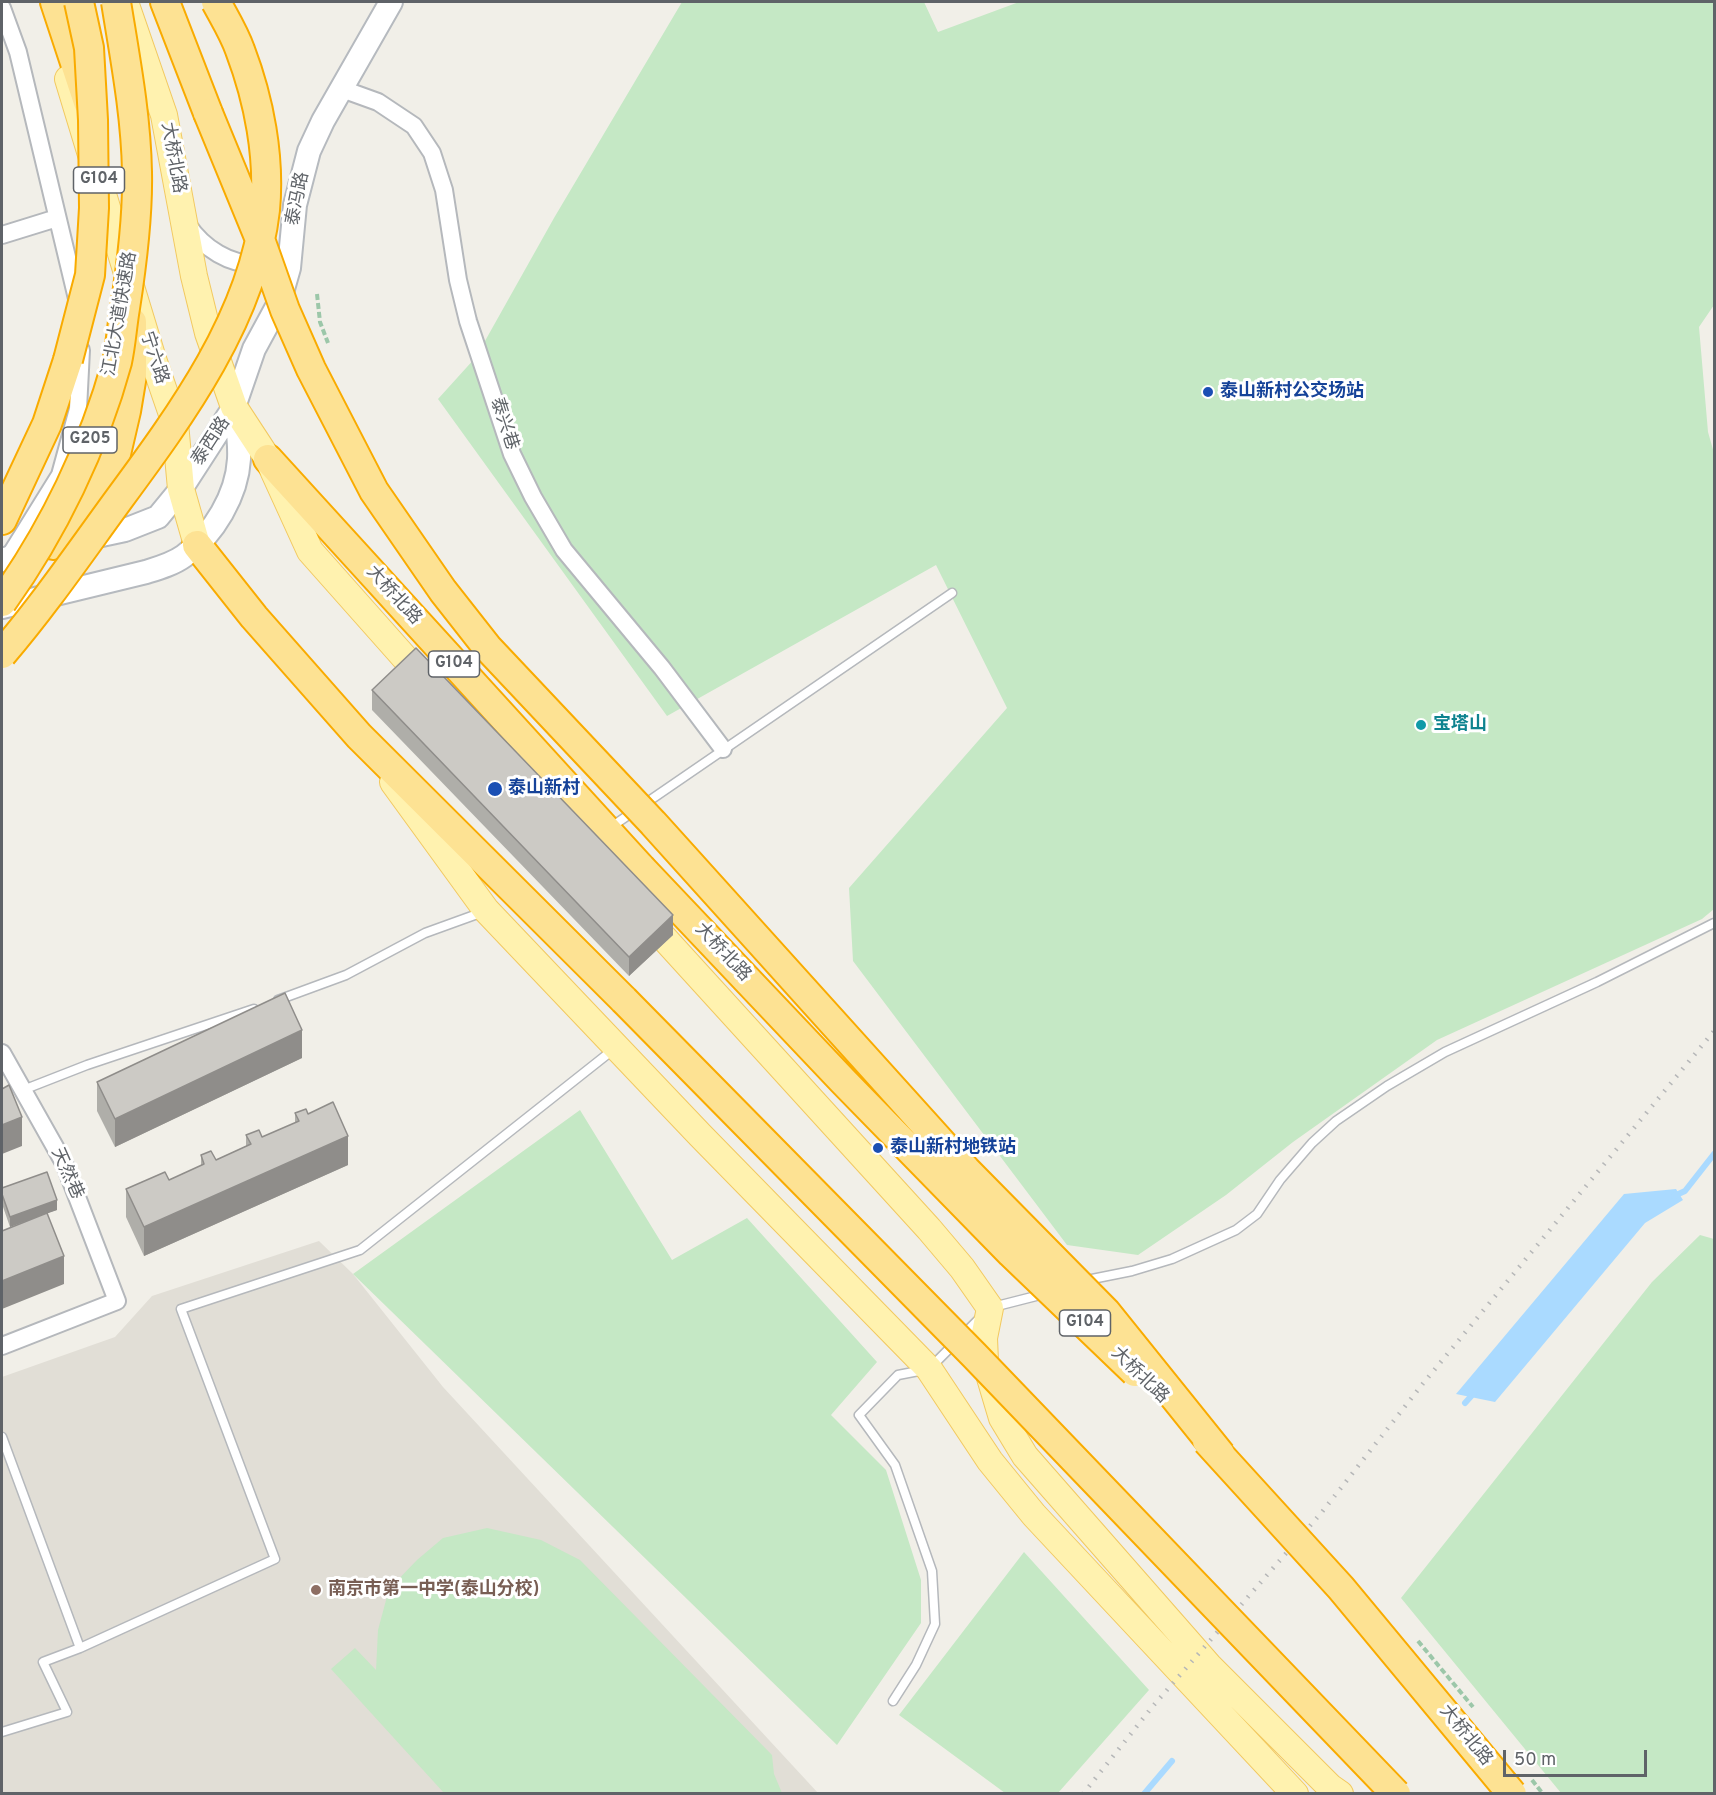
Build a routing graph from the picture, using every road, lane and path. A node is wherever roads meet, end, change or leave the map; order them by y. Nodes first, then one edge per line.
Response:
1 (44, 2) edge
2 (55, 2) edge
3 (79, 2) edge
4 (116, 2) edge
5 (125, 2) edge
6 (165, 2) edge
7 (216, 2) edge
8 (391, 2) edge
9 (2, 8) edge
10 (342, 89) junction
11 (93, 120) junction
12 (57, 218) junction
13 (183, 218) junction
14 (2, 235) edge
15 (292, 238) junction
16 (133, 293) junction
17 (234, 407) junction
18 (268, 459) junction
19 (182, 489) junction
20 (2, 520) edge
21 (53, 544) junction
22 (197, 545) junction
23 (5, 559) edge
24 (952, 593) dead end
25 (2, 602) edge
26 (2, 607) edge
27 (2, 654) edge
28 (445, 702) edge
29 (359, 736) junction
30 (723, 749) junction
31 (606, 831) junction
32 (623, 893) edge
33 (486, 910) junction
34 (1714, 923) edge
35 (273, 1002) edge
36 (262, 1006) edge
37 (616, 1047) junction
38 (2, 1053) edge
39 (23, 1090) junction
40 (990, 1308) junction
41 (2, 1346) edge
42 (929, 1369) junction
43 (2, 1437) edge
44 (1221, 1455) junction
45 (80, 1648) junction
46 (893, 1701) dead end
47 (2, 1732) edge
48 (1295, 1794) edge
49 (1341, 1794) edge
50 (1396, 1794) edge
51 (1512, 1794) edge

1 - 16 main road, 宁六路 / G104
2 - 11 highway, bridge
3 - 11 highway, 江北大道快速路 / G205, bridge
4 - 25 highway, 江北大道快速路 / G205, bridge
5 - 13 main road, 大桥北路
6 - 44 highway, bridge
7 - 27 highway, bridge
8 - 10 main road, 泰冯路
9 - 12 street
10 - 15 main road, 泰冯路
10 - 30 street, 泰兴巷
11 - 20 highway, 江北大道快速路 / G205, bridge
12 - 14 street
12 - 23 street
13 - 15 street
13 - 17 main road, 大桥北路
15 - 17 main road, 泰冯路
16 - 19 main road, 宁六路 / G104
16 - 21 highway
17 - 18 main road, 大桥北路
17 - 19 main road, 泰西路
17 - 22 main road, 泰西路
18 - 28 main road
18 - 31 highway, 大桥北路 / G104
19 - 21 main road, 泰西路
19 - 22 main road, 宁六路 / G104
21 - 23 main road, 泰西路
22 - 26 main road, 泰西路
22 - 29 highway, G104
24 - 30 lane
29 - 33 main road
29 - 50 highway, G104, bridge
30 - 31 lane
31 - 44 highway, 大桥北路 / G104, bridge
32 - 40 main road
33 - 35 lane
33 - 37 main road
34 - 40 lane
36 - 39 lane
37 - 42 main road
37 - 45 lane
38 - 39 street, 天然巷
39 - 41 street, 天然巷
40 - 42 lane
40 - 49 main road
42 - 46 lane
42 - 48 main road
43 - 45 lane
44 - 51 highway, 大桥北路 / G104, bridge
45 - 47 lane

